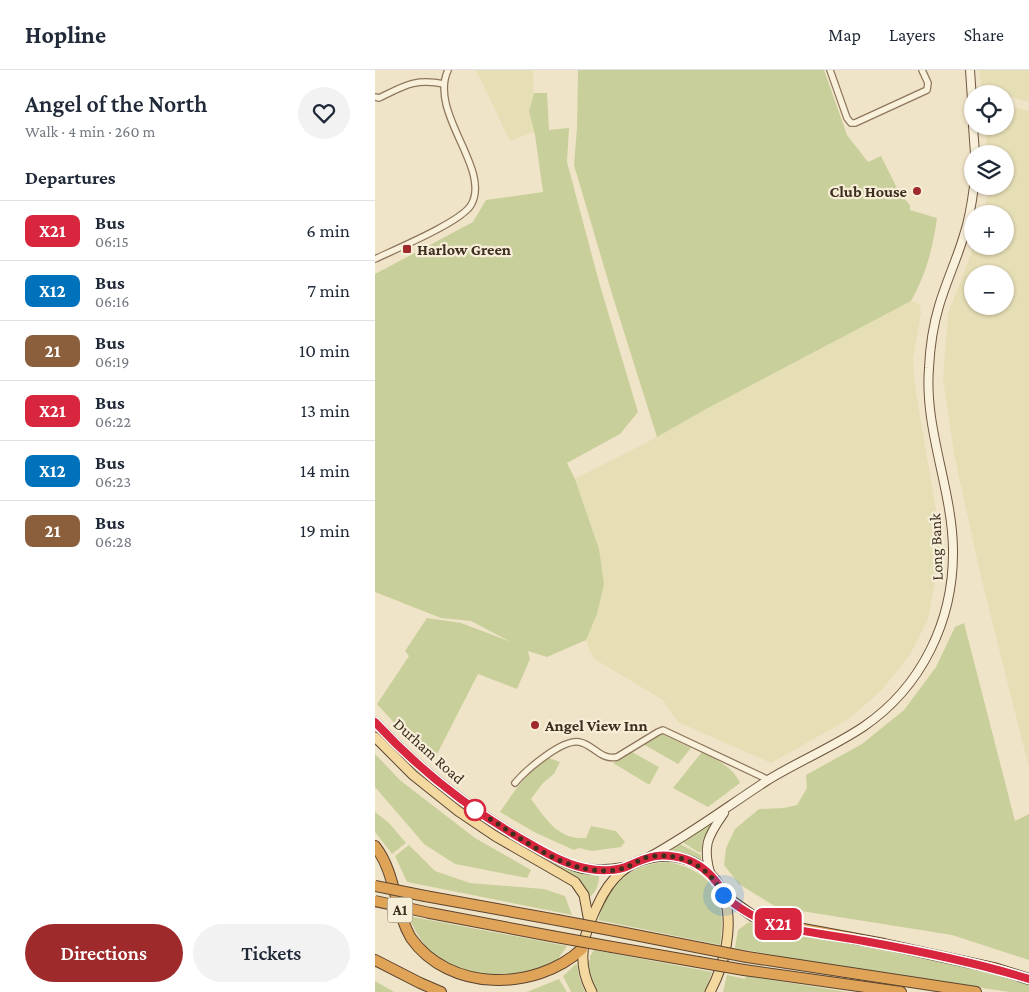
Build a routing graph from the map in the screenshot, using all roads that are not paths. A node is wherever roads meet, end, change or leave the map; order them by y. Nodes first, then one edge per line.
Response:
1 (448, 70) edge
2 (830, 70) edge
3 (922, 70) edge
4 (970, 70) edge
5 (444, 84) junction
6 (971, 85) edge
7 (375, 97) edge
8 (972, 195) edge
9 (375, 259) edge
10 (375, 722) edge
11 (375, 737) edge
12 (769, 780) junction
13 (515, 783) dead end
14 (728, 807) junction
15 (375, 846) edge
16 (647, 858) junction
17 (627, 867) junction
18 (711, 876) junction
19 (375, 886) edge
20 (723, 895) junction
21 (375, 901) edge
22 (589, 923) junction
23 (582, 949) junction
24 (375, 960) edge
25 (1029, 979) edge
26 (441, 992) edge
27 (592, 992) edge
28 (710, 992) edge
29 (901, 992) edge
30 (976, 992) edge

1 - 5 street
2 - 3 street
4 - 6 main road
5 - 7 street
5 - 9 street
8 - 12 main road, Long Bank
10 - 17 main road, Durham Road
11 - 22 main road, Durham Road
12 - 13 street
12 - 14 main road, Long Bank
14 - 16 main road, Long Bank
14 - 18 main road, Long Bank
15 - 23 highway, A1
16 - 17 main road
16 - 18 main road
17 - 22 main road
18 - 20 main road
19 - 30 highway, A1, bridge
20 - 25 highway
20 - 28 main road
21 - 29 highway, A1, bridge
22 - 23 main road
23 - 27 main road
24 - 26 highway

